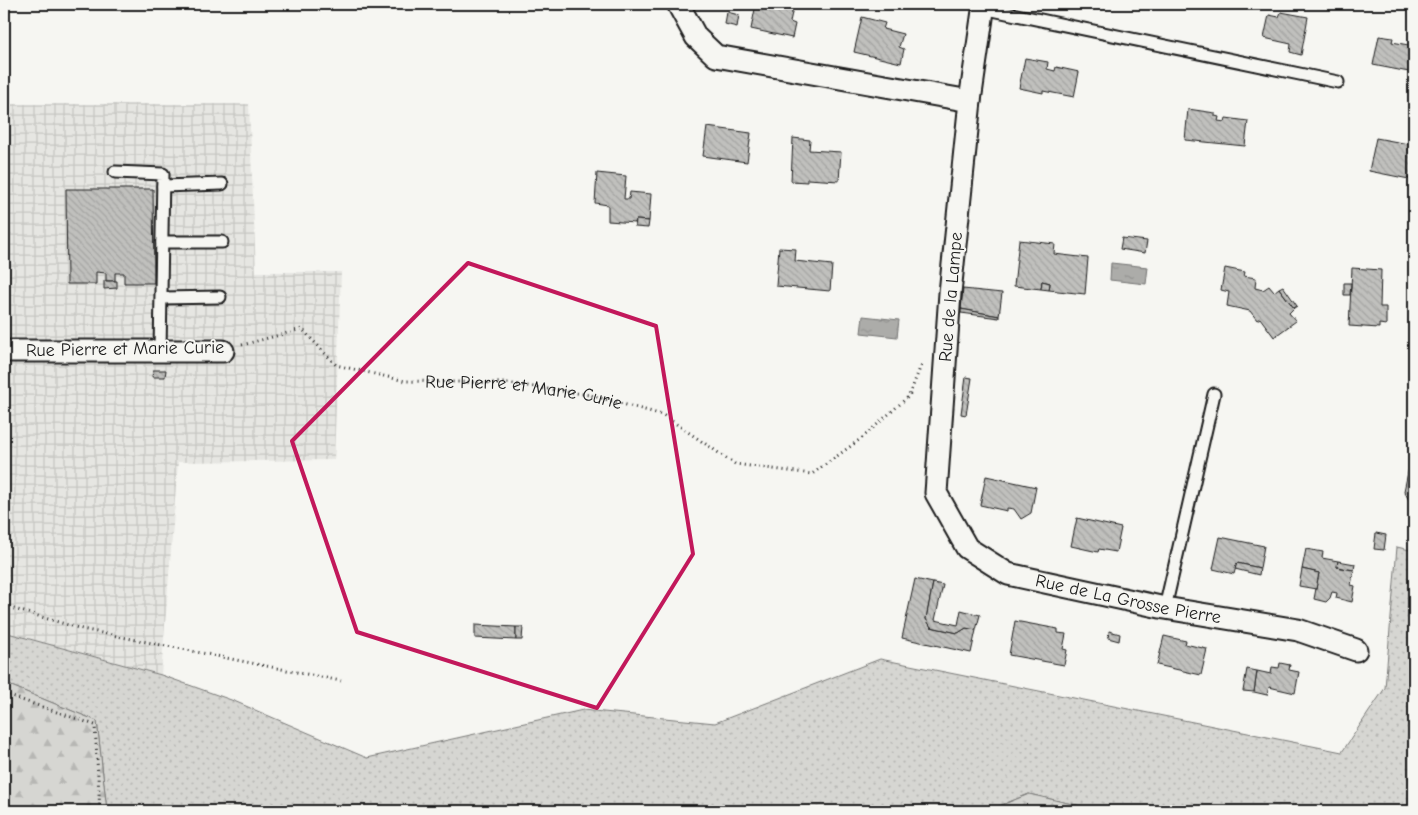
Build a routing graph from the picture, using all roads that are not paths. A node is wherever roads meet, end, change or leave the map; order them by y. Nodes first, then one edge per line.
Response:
1 (678, 4) edge
2 (984, 6) edge
3 (1338, 82) dead end
4 (970, 102) junction
5 (115, 172) dead end
6 (222, 184) dead end
7 (163, 186) junction
8 (162, 242) junction
9 (222, 242) dead end
10 (220, 297) dead end
11 (162, 298) junction
12 (4, 351) edge
13 (160, 351) junction
14 (223, 351) road end
15 (1214, 394) dead end
16 (936, 493) joint
17 (1165, 608) junction
18 (1356, 650) dead end

1 - 4 street
2 - 3 lane
2 - 4 street, Rue de la Lampe
4 - 16 street, Rue de la Lampe
5 - 7 lane
6 - 7 lane
7 - 8 lane
8 - 9 lane
8 - 11 lane
10 - 11 lane
11 - 13 lane
12 - 13 street, Rue Pierre et Marie Curie
13 - 14 street, Rue Pierre et Marie Curie
15 - 17 lane
16 - 17 street, Rue de La Grosse Pierre
17 - 18 street, Rue de La Grosse Pierre

